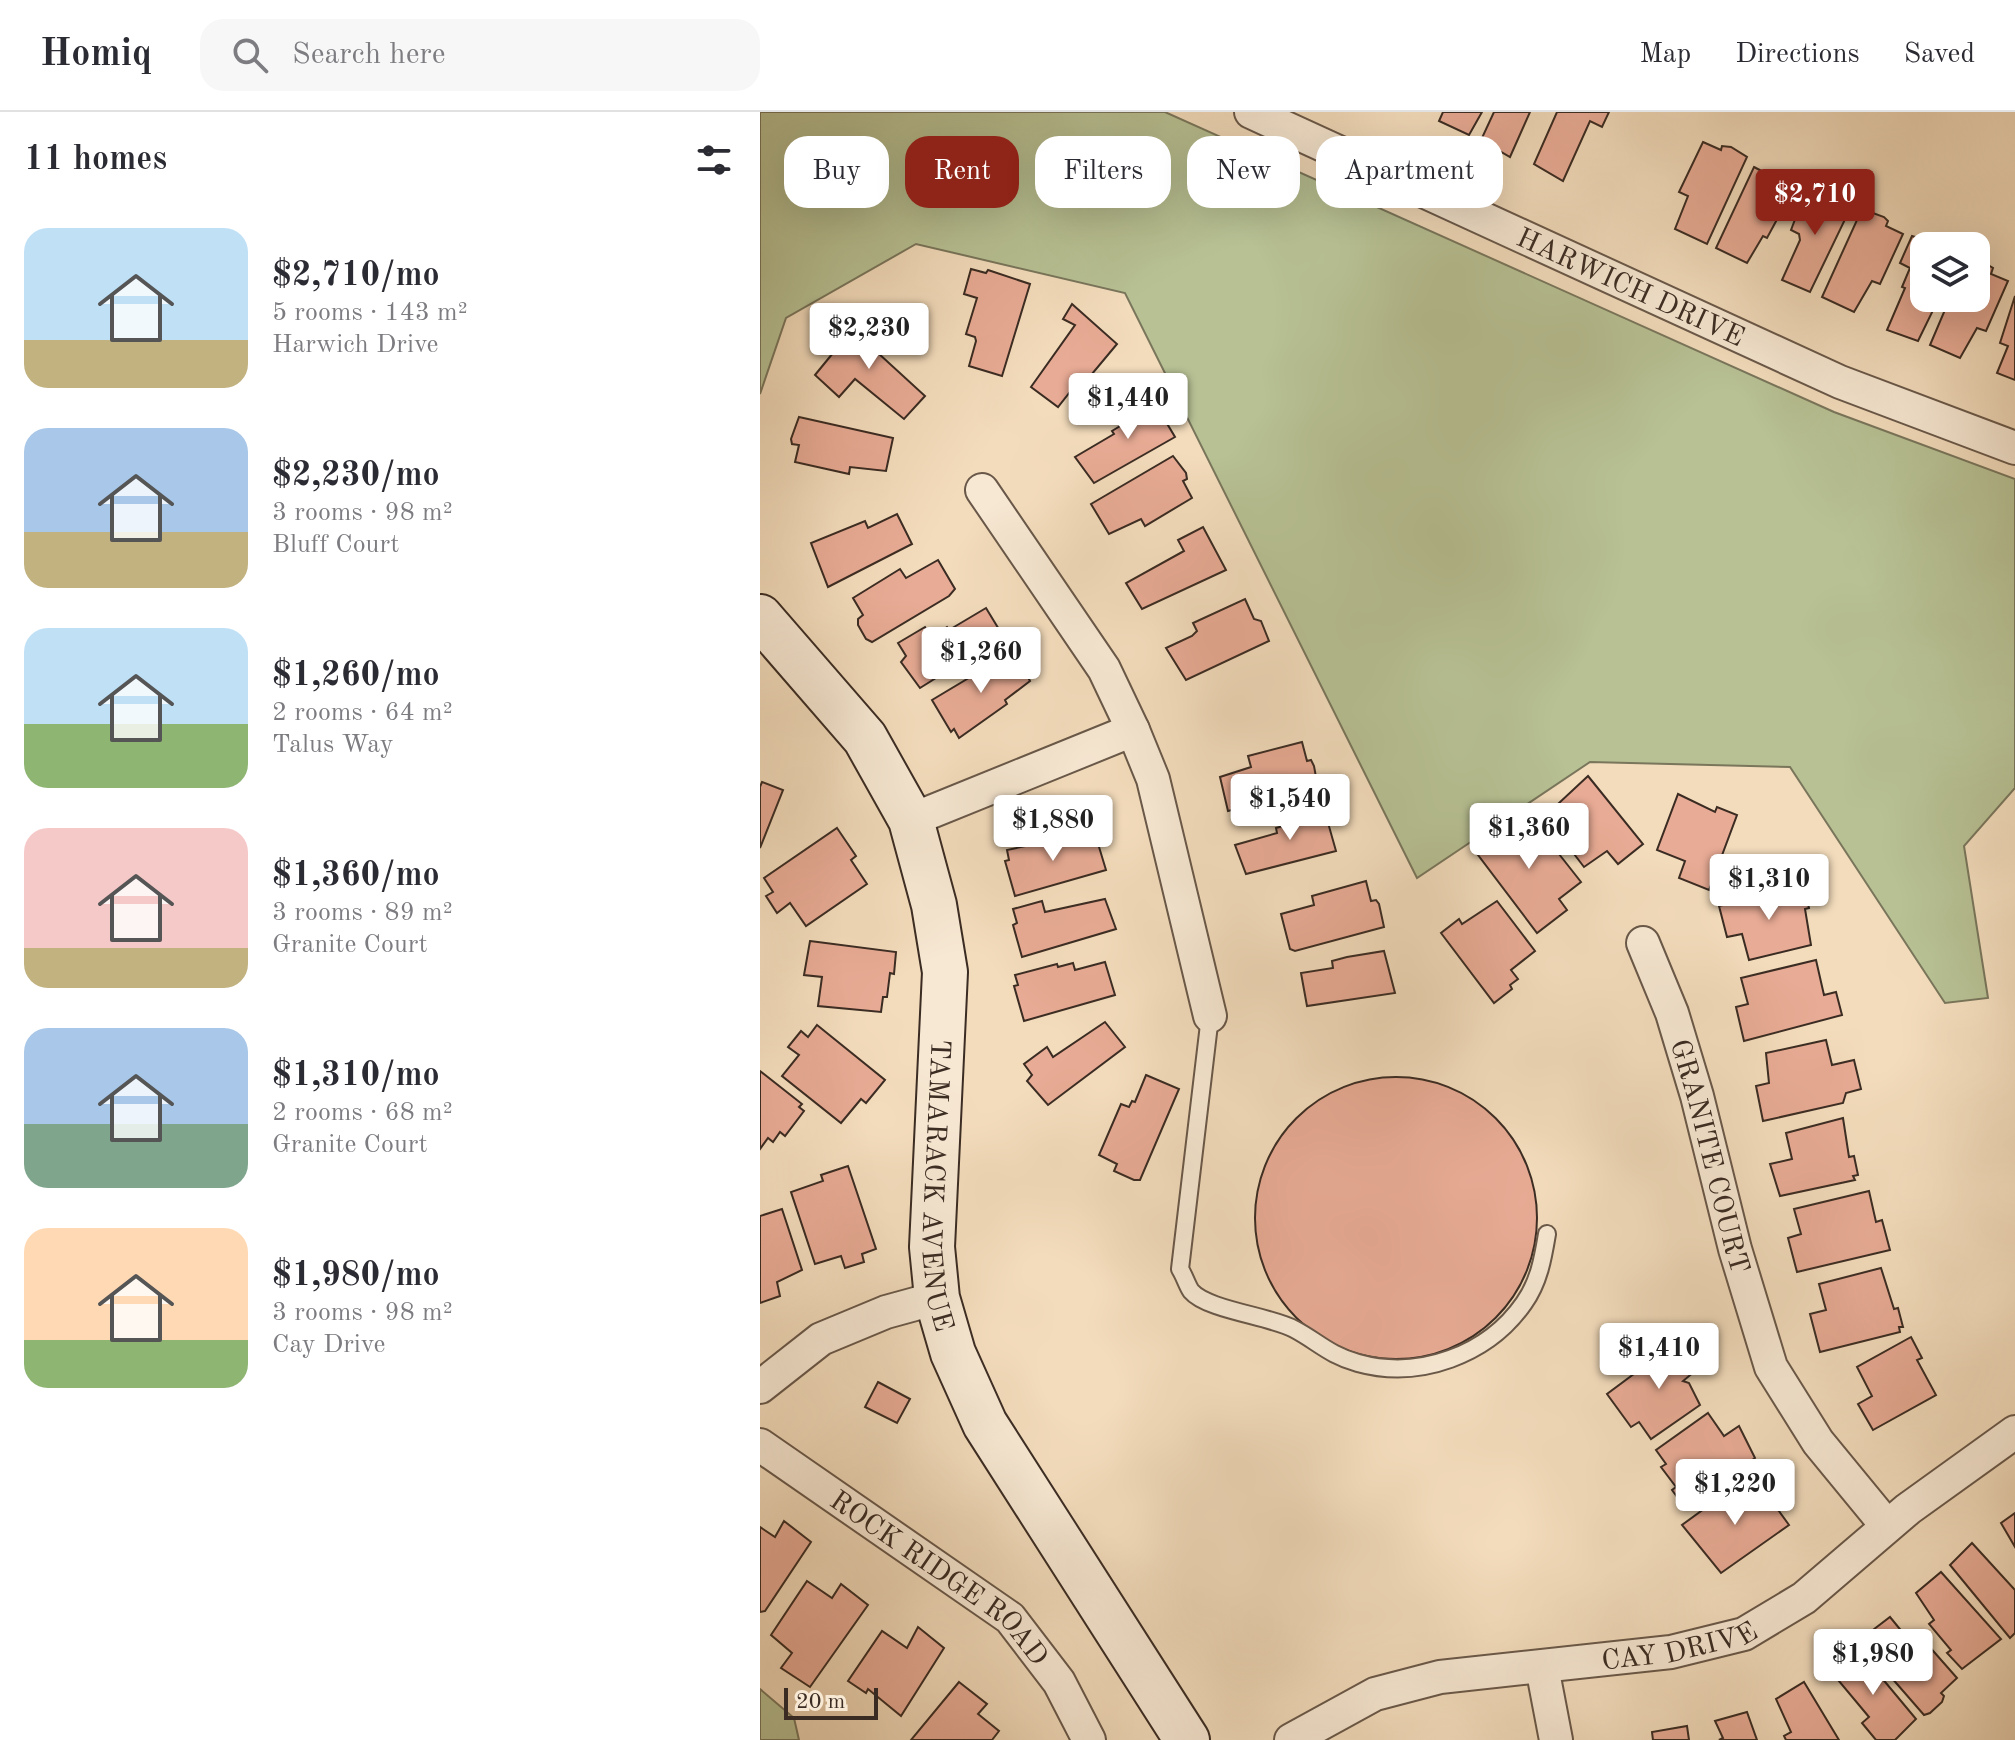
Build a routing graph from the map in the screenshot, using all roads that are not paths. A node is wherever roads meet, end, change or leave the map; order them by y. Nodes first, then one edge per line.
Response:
1 (1251, 112) edge
2 (2015, 448) edge
3 (982, 490) dead end
4 (760, 617) edge
5 (1133, 730) junction
6 (911, 820) junction
7 (1643, 943) dead end
8 (1210, 1016) joint
9 (1547, 1234) dead end
10 (937, 1298) junction
11 (760, 1387) edge
12 (2015, 1432) edge
13 (760, 1445) edge
14 (1887, 1526) junction
15 (1542, 1667) junction
16 (1089, 1740) edge
17 (1187, 1740) edge
18 (1291, 1740) edge
19 (1556, 1740) edge

1 - 2 street, HARWICH DRIVE
3 - 5 street
4 - 6 main road, TAMARACK AVENUE
5 - 6 street
5 - 8 street
6 - 10 main road, TAMARACK AVENUE
7 - 14 street, GRANITE COURT
8 - 9 lane
10 - 11 street
10 - 17 main road, TAMARACK AVENUE
12 - 14 street, CAY DRIVE
13 - 16 street, ROCK RIDGE ROAD
14 - 15 street, CAY DRIVE
15 - 18 street, CAY DRIVE
15 - 19 street

